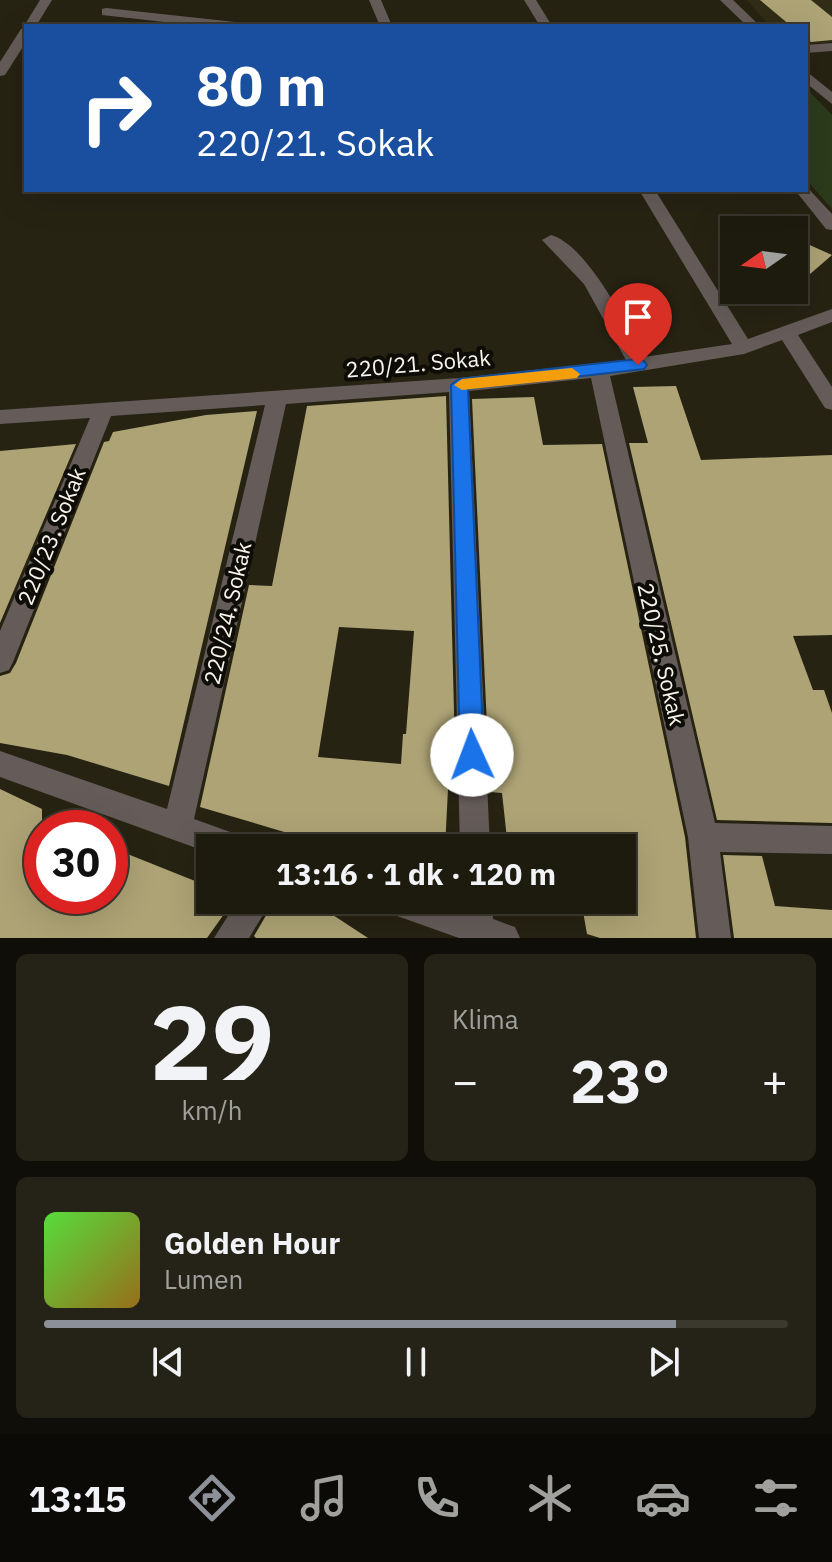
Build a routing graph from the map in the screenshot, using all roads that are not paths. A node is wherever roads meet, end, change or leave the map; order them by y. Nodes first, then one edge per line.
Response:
1 (46, 0) edge
2 (118, 0) edge
3 (375, 0) edge
4 (530, 0) edge
5 (726, 0) edge
6 (106, 12) junction
7 (31, 24) edge
8 (97, 24) edge
9 (217, 24) edge
10 (385, 24) edge
11 (545, 24) edge
12 (752, 24) edge
13 (24, 35) edge
14 (832, 47) edge
15 (808, 49) edge
16 (0, 72) edge
17 (808, 77) edge
18 (832, 100) edge
19 (648, 192) edge
20 (805, 192) edge
21 (832, 225) edge
22 (551, 240) dead end
23 (832, 315) edge
24 (788, 334) junction
25 (744, 348) junction
26 (638, 365) junction
27 (599, 371) junction
28 (459, 385) junction
29 (277, 399) junction
30 (832, 403) edge
31 (103, 411) junction
32 (0, 417) edge
33 (0, 662) edge
34 (0, 764) edge
35 (177, 827) junction
36 (197, 834) edge
37 (475, 834) edge
38 (703, 837) junction
39 (832, 840) edge
40 (247, 914) edge
41 (455, 914) edge
42 (486, 921) edge
43 (230, 938) edge
44 (715, 938) edge

1 - 7 street
2 - 6 street
3 - 10 street
4 - 11 street
5 - 12 street
6 - 8 street
6 - 9 street
13 - 16 street
14 - 15 street
17 - 18 street
19 - 25 street
20 - 21 street
22 - 26 street
23 - 24 street, 220/21. Sokak
24 - 25 street, 220/21. Sokak
24 - 30 street
25 - 26 street, 220/21. Sokak
26 - 27 street, 220/21. Sokak
27 - 28 street, 220/21. Sokak
27 - 38 street, 220/25. Sokak
28 - 29 street, 220/21. Sokak
28 - 37 street
29 - 31 street, 220/21. Sokak
29 - 35 street, 220/24. Sokak
31 - 32 street, 220/21. Sokak
31 - 33 street, 220/23. Sokak
34 - 35 street
35 - 36 street
38 - 39 street
38 - 44 street, 220/25. Sokak
40 - 43 street
41 - 42 street

